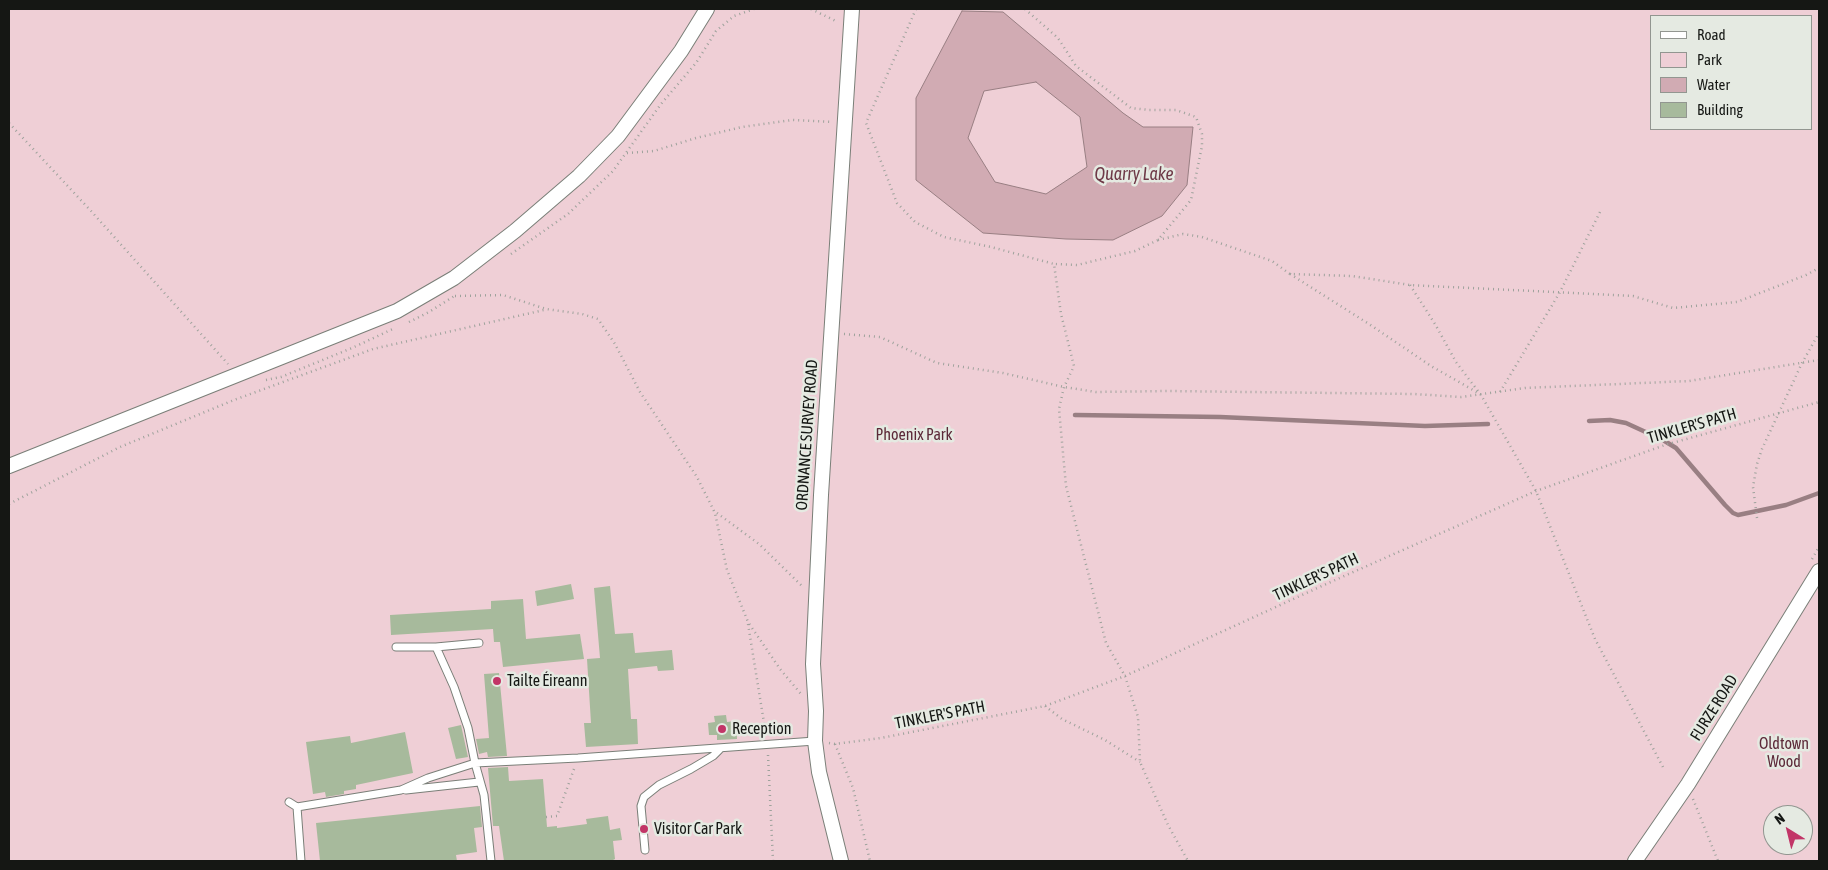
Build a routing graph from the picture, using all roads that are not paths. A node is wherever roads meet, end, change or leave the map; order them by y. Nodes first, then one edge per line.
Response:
1 (707, 9) edge
2 (852, 9) edge
3 (9, 466) edge
4 (1819, 571) edge
5 (479, 643) dead end
6 (396, 647) dead end
7 (436, 647) junction
8 (815, 741) junction
9 (720, 748) junction
10 (475, 763) junction
11 (479, 782) junction
12 (401, 790) junction
13 (290, 802) dead end
14 (297, 807) junction
15 (645, 850) dead end
16 (301, 861) edge
17 (491, 861) edge
18 (841, 861) edge
19 (1636, 861) edge

1 - 3 street
2 - 8 street, ORDNANCE SURVEY ROAD
4 - 19 street, FURZE ROAD
5 - 7 lane
6 - 7 lane
7 - 10 lane
8 - 9 lane
8 - 18 street, ORDNANCE SURVEY ROAD
9 - 10 lane
9 - 15 lane
10 - 11 lane
10 - 12 lane
11 - 12 lane
11 - 17 lane
12 - 14 lane
13 - 14 lane
14 - 16 lane

